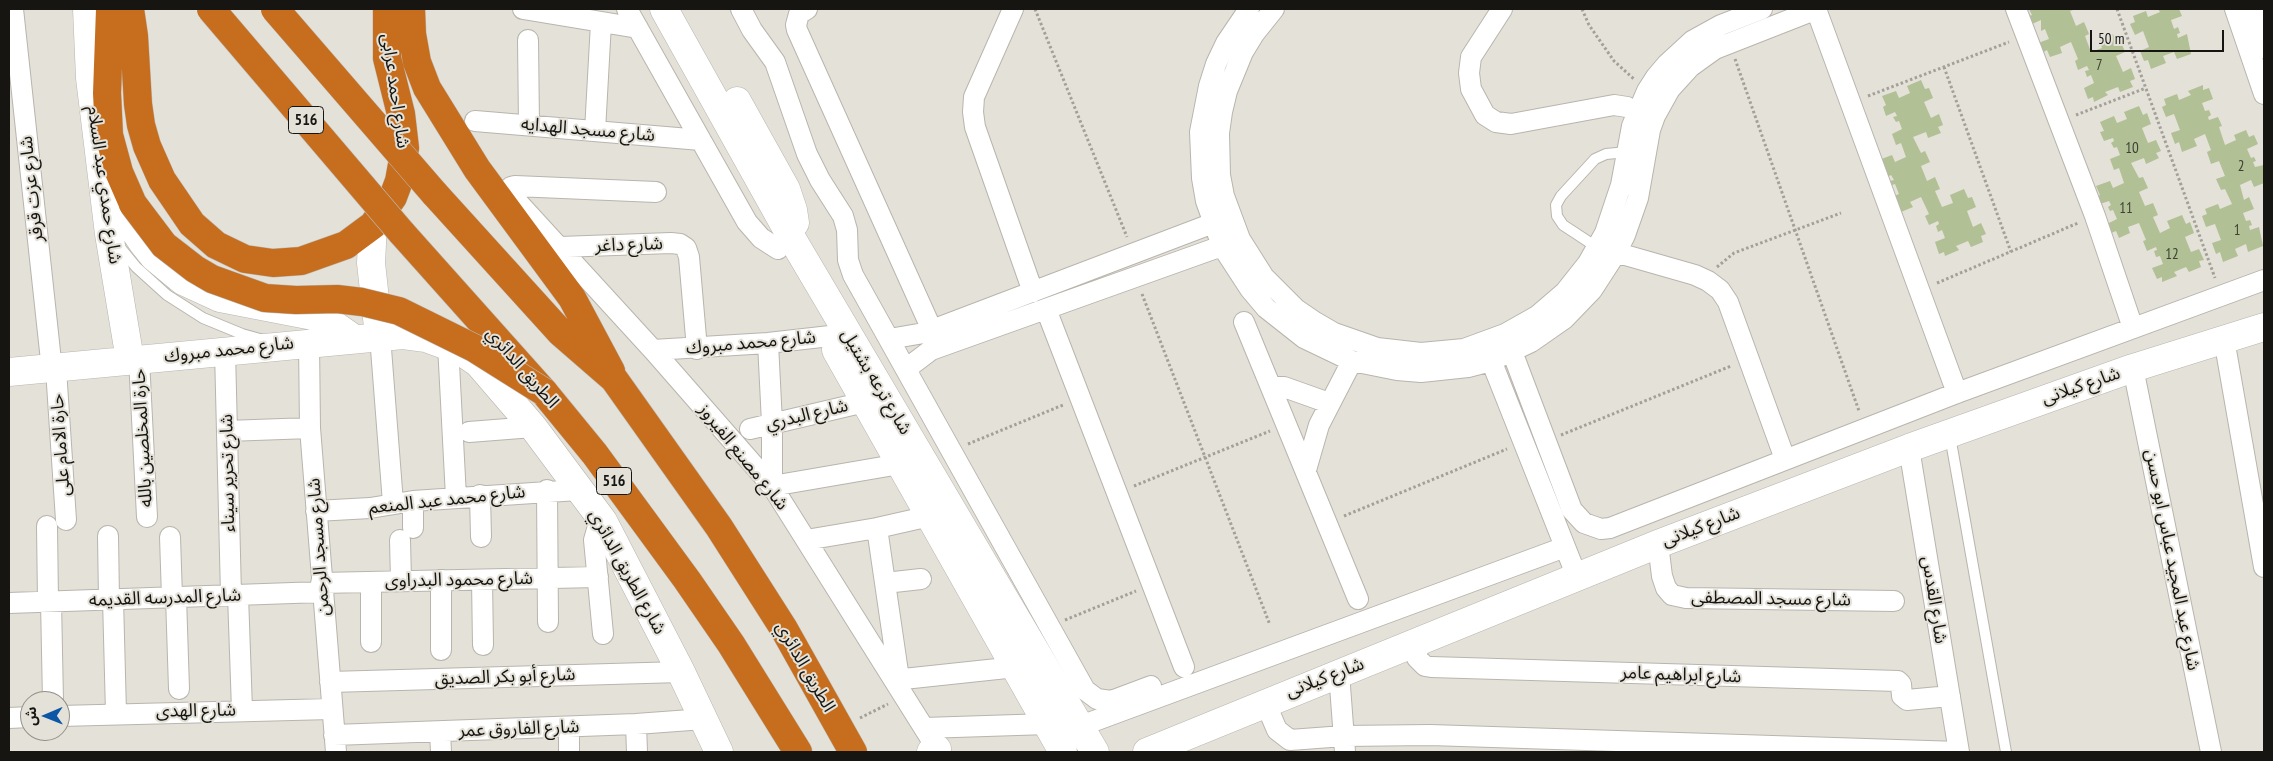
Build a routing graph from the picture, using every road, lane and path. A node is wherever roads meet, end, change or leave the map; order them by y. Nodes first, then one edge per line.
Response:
1 (13, 9) edge
2 (87, 9) edge
3 (110, 9) edge
4 (130, 9) edge
5 (211, 9) edge
6 (275, 9) edge
7 (386, 9) edge
8 (411, 9) edge
9 (523, 9) edge
10 (626, 9) edge
11 (664, 9) edge
12 (686, 9) edge
13 (741, 9) edge
14 (807, 9) edge
15 (1013, 9) edge
16 (1034, 9) edge
17 (1249, 9) edge
18 (1274, 9) edge
19 (1502, 9) edge
20 (1582, 9) edge
21 (1762, 9) edge
22 (1816, 9) edge
23 (2016, 9) edge
24 (2117, 9) edge
25 (2235, 9) edge
26 (2252, 9) edge
27 (641, 19) edge
28 (601, 23) junction
29 (2026, 35) junction
30 (528, 40) dead end
31 (1728, 42) junction
32 (2264, 48) edge
33 (1944, 67) junction
34 (2146, 88) junction
35 (1647, 91) junction
36 (2264, 94) edge
37 (1851, 102) junction
38 (1636, 113) junction
39 (101, 116) junction
40 (475, 121) dead end
41 (2059, 122) junction
42 (529, 125) junction
43 (595, 131) junction
44 (700, 140) junction
45 (1626, 152) junction
46 (103, 183) junction
47 (656, 192) dead end
48 (1841, 213) dead end
49 (2095, 216) junction
50 (1222, 220) junction
51 (374, 225) junction
52 (1796, 230) junction
53 (110, 234) junction
54 (1231, 242) junction
55 (786, 246) junction
56 (560, 247) junction
57 (1607, 250) junction
58 (2011, 252) junction
59 (1134, 253) junction
60 (1136, 276) junction
61 (2264, 280) edge
62 (1708, 281) junction
63 (1920, 290) junction
64 (1033, 292) junction
65 (2221, 296) junction
66 (1046, 309) junction
67 (1244, 322) dead end
68 (2264, 327) edge
69 (2134, 328) junction
70 (932, 330) junction
71 (838, 335) junction
72 (380, 336) junction
73 (353, 338) junction
74 (889, 339) junction
75 (2224, 339) junction
76 (1508, 343) junction
77 (296, 344) junction
78 (768, 344) junction
79 (448, 345) junction
80 (696, 349) junction
81 (654, 350) junction
82 (225, 351) junction
83 (1487, 352) junction
84 (1750, 359) junction
85 (135, 360) junction
86 (1352, 361) junction
87 (2133, 368) junction
88 (54, 369) junction
89 (906, 369) junction
90 (9, 372) edge
91 (614, 379) junction
92 (1271, 387) junction
93 (544, 392) junction
94 (1957, 393) junction
95 (1080, 398) junction
96 (865, 402) junction
97 (1329, 403) junction
98 (772, 424) junction
99 (1286, 425) junction
100 (534, 427) junction
101 (310, 428) junction
102 (1865, 428) junction
103 (750, 429) dead end
104 (227, 431) junction
105 (470, 432) dead end
106 (1949, 432) junction
107 (1546, 441) junction
108 (1524, 443) junction
109 (1909, 448) junction
110 (952, 451) junction
111 (1206, 457) junction
112 (1785, 460) junction
113 (900, 464) junction
114 (1306, 470) junction
115 (772, 486) junction
116 (547, 490) junction
117 (578, 490) junction
118 (1117, 493) junction
119 (480, 495) junction
120 (456, 497) junction
121 (413, 501) junction
122 (393, 503) junction
123 (316, 511) junction
124 (930, 516) junction
125 (147, 517) dead end
126 (66, 520) dead end
127 (603, 521) junction
128 (1327, 523) junction
129 (47, 526) dead end
130 (877, 528) junction
131 (108, 536) dead end
132 (170, 537) dead end
133 (481, 537) dead end
134 (806, 540) junction
135 (1658, 544) junction
136 (1565, 547) junction
137 (2264, 567) edge
138 (598, 577) junction
139 (1577, 577) junction
140 (547, 578) junction
141 (921, 579) dead end
142 (441, 580) junction
143 (482, 580) junction
144 (401, 581) junction
145 (371, 582) junction
146 (885, 583) junction
147 (1153, 584) junction
148 (321, 588) junction
149 (234, 595) junction
150 (174, 597) junction
151 (111, 599) junction
152 (1358, 599) dead end
153 (50, 601) junction
154 (1894, 601) dead end
155 (9, 603) edge
156 (548, 622) dead end
157 (1270, 624) dead end
158 (1050, 626) junction
159 (603, 634) dead end
160 (371, 642) dead end
161 (1418, 642) junction
162 (483, 646) dead end
163 (441, 650) dead end
164 (1184, 667) dead end
165 (1016, 668) junction
166 (681, 672) junction
167 (1339, 673) junction
168 (896, 679) junction
169 (330, 682) junction
170 (1151, 686) dead end
171 (179, 689) dead end
172 (53, 691) edge
173 (1950, 696) junction
174 (1265, 702) junction
175 (331, 709) junction
176 (242, 710) junction
177 (116, 713) junction
178 (70, 715) edge
179 (704, 719) junction
180 (636, 724) junction
181 (1048, 724) junction
182 (568, 727) junction
183 (1078, 727) junction
184 (440, 732) junction
185 (335, 744) edge
186 (1344, 744) edge
187 (933, 746) edge
188 (441, 752) edge
189 (569, 752) edge
190 (637, 752) edge
191 (719, 752) edge
192 (798, 752) edge
193 (853, 752) edge
194 (1063, 752) edge
195 (1095, 752) edge
196 (1147, 752) edge
197 (1959, 752) edge
198 (2006, 752) edge
199 (2211, 752) edge

1 - 88 street, شارع عزت قرقر
2 - 39 street, شارع حمدي عبد السلام
3 - 39 highway
4 - 51 highway
5 - 93 highway, الطريق الدائري / 516, bridge
6 - 91 highway, الطريق الدائري, bridge
7 - 51 highway, شارع احمد عرابى
8 - 91 highway
9 - 28 street
10 - 27 street, شارع ترعه بشتيل
11 - 55 street, شارع ترعه بشتيل
12 - 55 street
13 - 74 street
14 - 70 street
15 - 64 street
16 - 59 path
17 - 50 street
18 - 50 street
19 - 38 street
20 - 35 path
21 - 35 street
22 - 31 street
22 - 37 street
23 - 29 street
24 - 34 path
25 - 36 street
26 - 32 street
27 - 28 street
27 - 44 street, شارع ترعه بشتيل
27 - 55 street, شارع ترعه بشتيل
28 - 43 street
29 - 33 path
29 - 41 street
30 - 42 street
31 - 52 path
31 - 57 street
33 - 37 path
33 - 58 path
34 - 41 path
34 - 65 path
35 - 38 street
37 - 63 street
38 - 45 street
39 - 46 street, شارع حمدي عبد السلام
39 - 93 highway, bridge
40 - 42 street, شارع مسجد الهدايه
41 - 49 street
42 - 43 street, شارع مسجد الهدايه
43 - 44 street, شارع مسجد الهدايه
44 - 55 street, شارع ترعه بشتيل
45 - 57 street
45 - 57 lane
46 - 53 street, شارع حمدي عبد السلام
46 - 73 street
47 - 56 street, شارع مصنع الفيروز
48 - 52 path
49 - 58 path
49 - 69 street
50 - 54 street
50 - 59 street
51 - 72 street
52 - 62 path
52 - 102 path
53 - 77 lane
53 - 85 street, شارع حمدي عبد السلام
54 - 60 street
54 - 83 street
54 - 86 street
55 - 71 street, شارع ترعه بشتيل
56 - 80 street, شارع داغر
56 - 81 street, شارع مصنع الفيروز
57 - 62 street
57 - 76 street
58 - 63 path
59 - 64 street
60 - 66 street
60 - 111 path
61 - 65 street
62 - 84 street
63 - 94 street
64 - 70 street
65 - 69 street
66 - 89 street
66 - 95 street
67 - 92 street
68 - 75 street, شارع كيلانى
69 - 94 street
70 - 74 street
71 - 78 street, شارع محمد مبروك
71 - 96 street, شارع ترعه بشتيل
71 - 183 street, شارع ترعه بشتيل
72 - 73 street, شارع محمد مبروك
72 - 79 street, شارع محمد مبروك
72 - 122 street
73 - 77 street, شارع محمد مبروك
74 - 89 street
75 - 87 street, شارع كيلانى
75 - 137 street
76 - 83 street
76 - 107 street
77 - 82 street, شارع محمد مبروك
77 - 101 street, شارع مسجد الرحمن
78 - 80 street, شارع محمد مبروك
78 - 98 street
79 - 100 street, شارع الطريق الدائري
79 - 120 street
80 - 81 street, شارع محمد مبروك
81 - 115 street, شارع مصنع الفيروز
82 - 85 street, شارع محمد مبروك
82 - 104 street, شارع تحرير سيناء
83 - 86 street
83 - 108 street
84 - 107 path
84 - 112 street
85 - 88 street, شارع محمد مبروك
85 - 125 street, حارة المخلصين بالله
86 - 97 street
87 - 106 street, شارع كيلانى
87 - 199 street, شارع عبد المجيد عباس ابو حسن
88 - 90 street, شارع محمد مبروك
88 - 126 street, حارة الامام على
89 - 110 street
91 - 193 highway, الطريق الدائري
92 - 97 street
92 - 99 street
93 - 192 highway, الطريق الدائري / 516
94 - 102 street
95 - 110 path
95 - 118 street
96 - 98 street, شارع البدري
96 - 113 street, شارع ترعه بشتيل
97 - 114 street
98 - 103 street, شارع البدري
98 - 115 street
99 - 111 path
99 - 114 street
100 - 105 street
100 - 117 street, شارع الطريق الدائري
101 - 104 street
101 - 123 street, شارع مسجد الرحمن
102 - 112 street
104 - 149 street, شارع تحرير سيناء
106 - 109 street, شارع كيلانى
106 - 198 lane
107 - 112 street
108 - 128 path
108 - 136 street
109 - 135 street, شارع كيلانى
109 - 173 street, شارع القدس
110 - 158 street
111 - 118 path
111 - 157 path
113 - 115 street
113 - 124 street, شارع ترعه بشتيل
114 - 128 street
115 - 134 street, شارع مصنع الفيروز
116 - 117 street, شارع محمد عبد المنعم
116 - 119 street, شارع محمد عبد المنعم
116 - 140 street
117 - 127 street, شارع الطريق الدائري
118 - 147 street
119 - 120 street, شارع محمد عبد المنعم
119 - 133 street
120 - 121 street, شارع محمد عبد المنعم
121 - 122 street, شارع محمد عبد المنعم
121 - 144 street
122 - 123 street, شارع محمد عبد المنعم
123 - 148 street, شارع مسجد الرحمن
124 - 130 street
124 - 165 street, شارع ترعه بشتيل
127 - 138 street
127 - 166 street, شارع الطريق الدائري
128 - 152 street
129 - 153 street
130 - 134 street
130 - 146 street
131 - 151 street
132 - 150 street
134 - 168 street, شارع مصنع الفيروز
135 - 139 street, شارع كيلانى
135 - 154 street, شارع مسجد المصطفى
136 - 139 street
136 - 183 street
138 - 140 street, شارع محمود البدراوى
138 - 159 street
139 - 161 street, شارع كيلانى
140 - 143 street, شارع محمود البدراوى
140 - 156 street
141 - 146 street
142 - 143 street, شارع محمود البدراوى
142 - 144 street, شارع محمود البدراوى
142 - 163 street
143 - 162 street
144 - 145 street, شارع محمود البدراوى
145 - 148 street, شارع محمود البدراوى
145 - 160 street
146 - 168 street
147 - 158 path
147 - 164 street
148 - 149 street, شارع المدرسه القديمه
148 - 169 street, شارع مسجد الرحمن
149 - 150 street, شارع المدرسه القديمه
149 - 176 street, شارع تحرير سيناء
150 - 151 street, شارع المدرسه القديمه
150 - 171 street
151 - 153 street, شارع المدرسه القديمه
151 - 177 street
153 - 155 street, شارع المدرسه القديمه
153 - 172 street
158 - 170 street
161 - 167 street, شارع كيلانى
161 - 173 street, شارع ابراهيم عامر
165 - 168 street
165 - 181 street, شارع ترعه بشتيل
166 - 169 street, شارع أبو بكر الصديق
166 - 179 street, شارع الطريق الدائري
167 - 174 street, شارع كيلانى
167 - 186 street
168 - 187 street, شارع مصنع الفيروز
169 - 175 street, شارع مسجد الرحمن
173 - 197 street, شارع القدس
174 - 186 street
174 - 196 street, شارع كيلانى
175 - 176 street, شارع الهدى
175 - 185 street, شارع مسجد الرحمن
176 - 177 street, شارع الهدى
177 - 178 street, شارع الهدى
179 - 180 street, شارع الفاروق عمر
179 - 191 street, شارع الطريق الدائري
180 - 182 street, شارع الفاروق عمر
180 - 190 street
181 - 187 street
181 - 194 street, شارع ترعه بشتيل
182 - 184 street, شارع الفاروق عمر
182 - 189 street
183 - 195 street, شارع ترعه بشتيل
184 - 185 street, شارع الفاروق عمر
184 - 188 street
186 - 197 street

